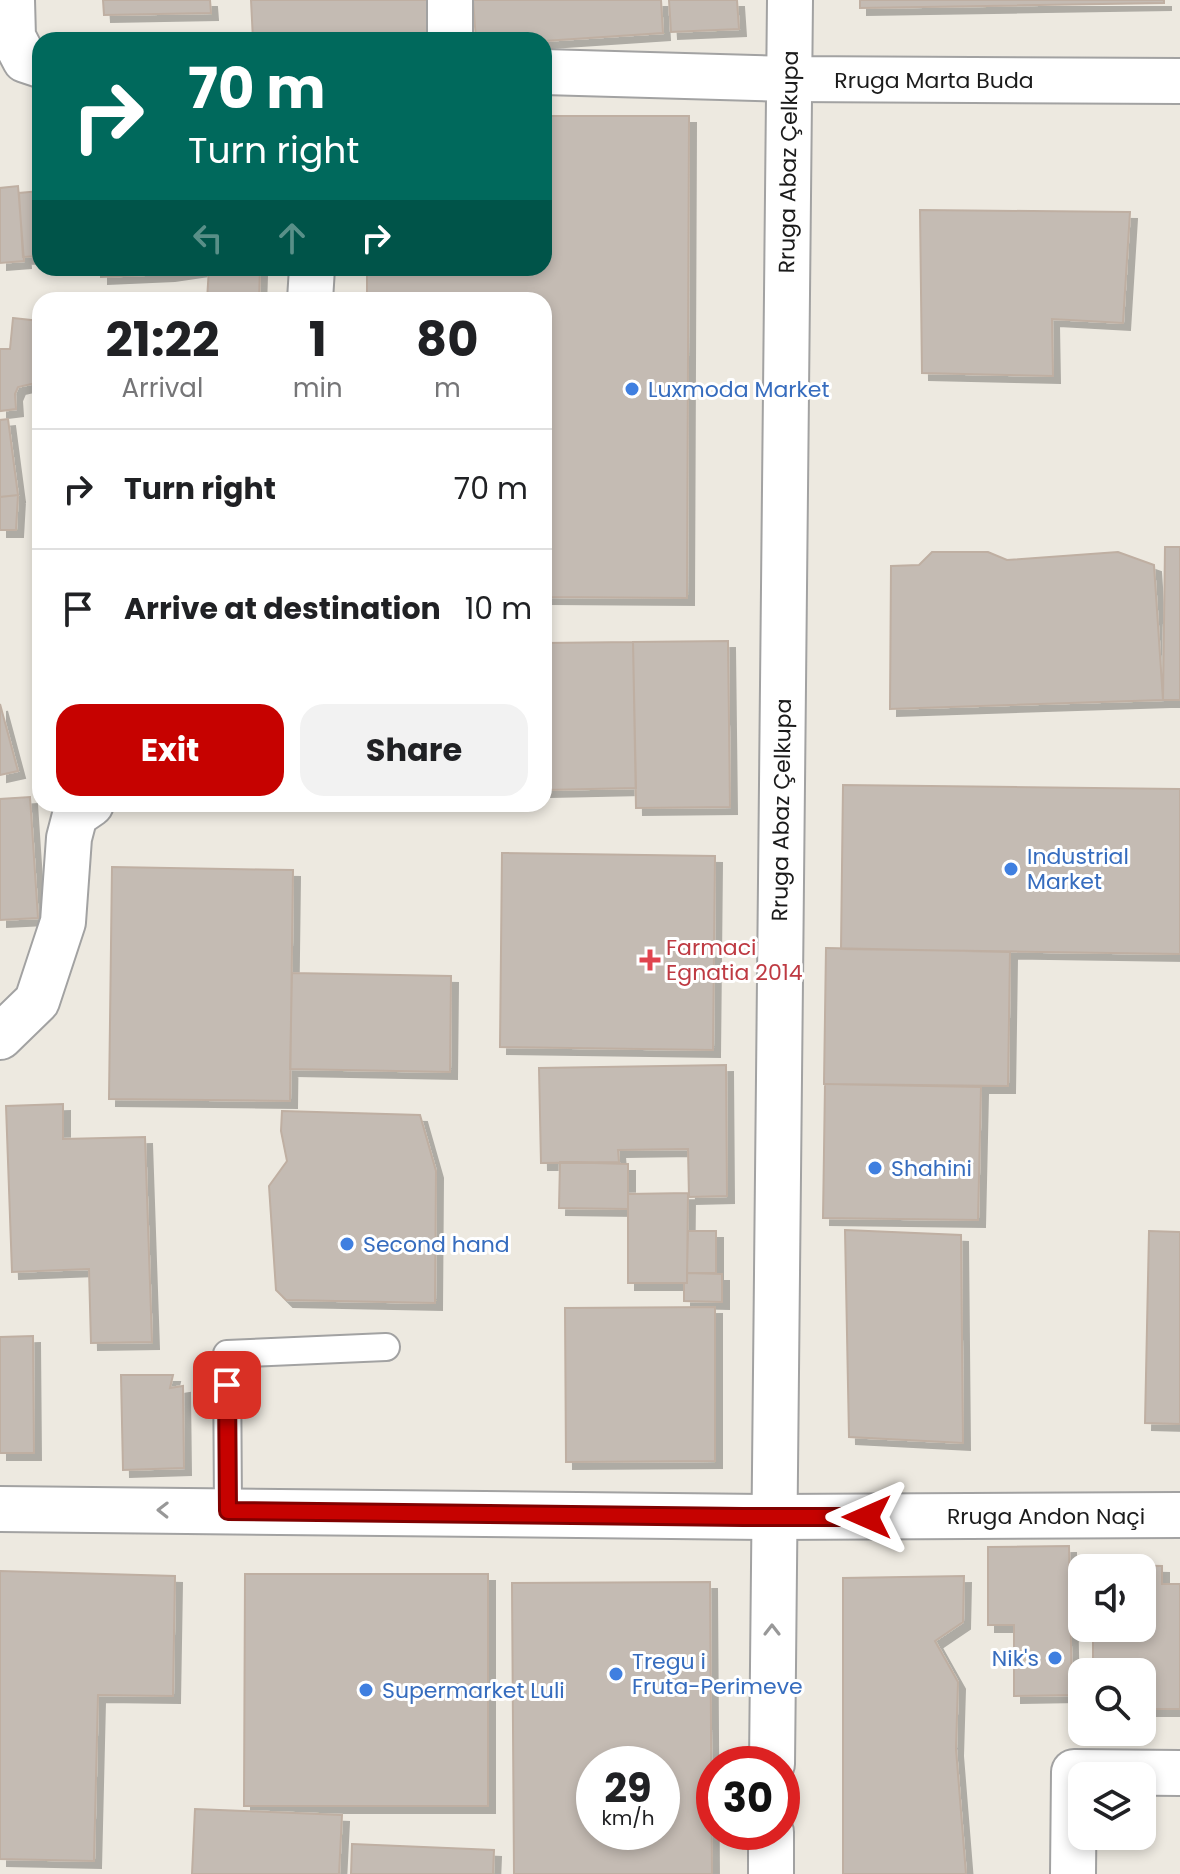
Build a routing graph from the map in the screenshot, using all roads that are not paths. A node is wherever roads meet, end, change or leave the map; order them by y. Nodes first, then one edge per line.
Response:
1 (12, 0) edge
2 (450, 0) edge
3 (790, 0) edge
4 (450, 32) edge
5 (32, 61) edge
6 (552, 72) edge
7 (789, 79) junction
8 (1180, 81) edge
9 (79, 812) edge
10 (0, 1037) edge
11 (386, 1347) dead end
12 (0, 1509) edge
13 (228, 1511) junction
14 (1180, 1515) edge
15 (773, 1517) junction
16 (772, 1746) edge
17 (1180, 1773) edge
18 (771, 1850) edge
19 (771, 1874) edge
20 (1073, 1874) edge

1 - 5 street
2 - 4 street
3 - 7 street, Rruga Abaz Çelkupa
6 - 7 street, Rruga Marta Buda
7 - 8 street, Rruga Marta Buda
7 - 15 street, Rruga Abaz Çelkupa
9 - 10 street
11 - 13 lane
13 -> 12 street, Rruga Andon Naçi
13 - 15 street, Rruga Andon Naçi
14 - 15 street, Rruga Andon Naçi
16 -> 15 street, Rruga Abaz Çelkupa
17 - 20 street
18 - 19 street

